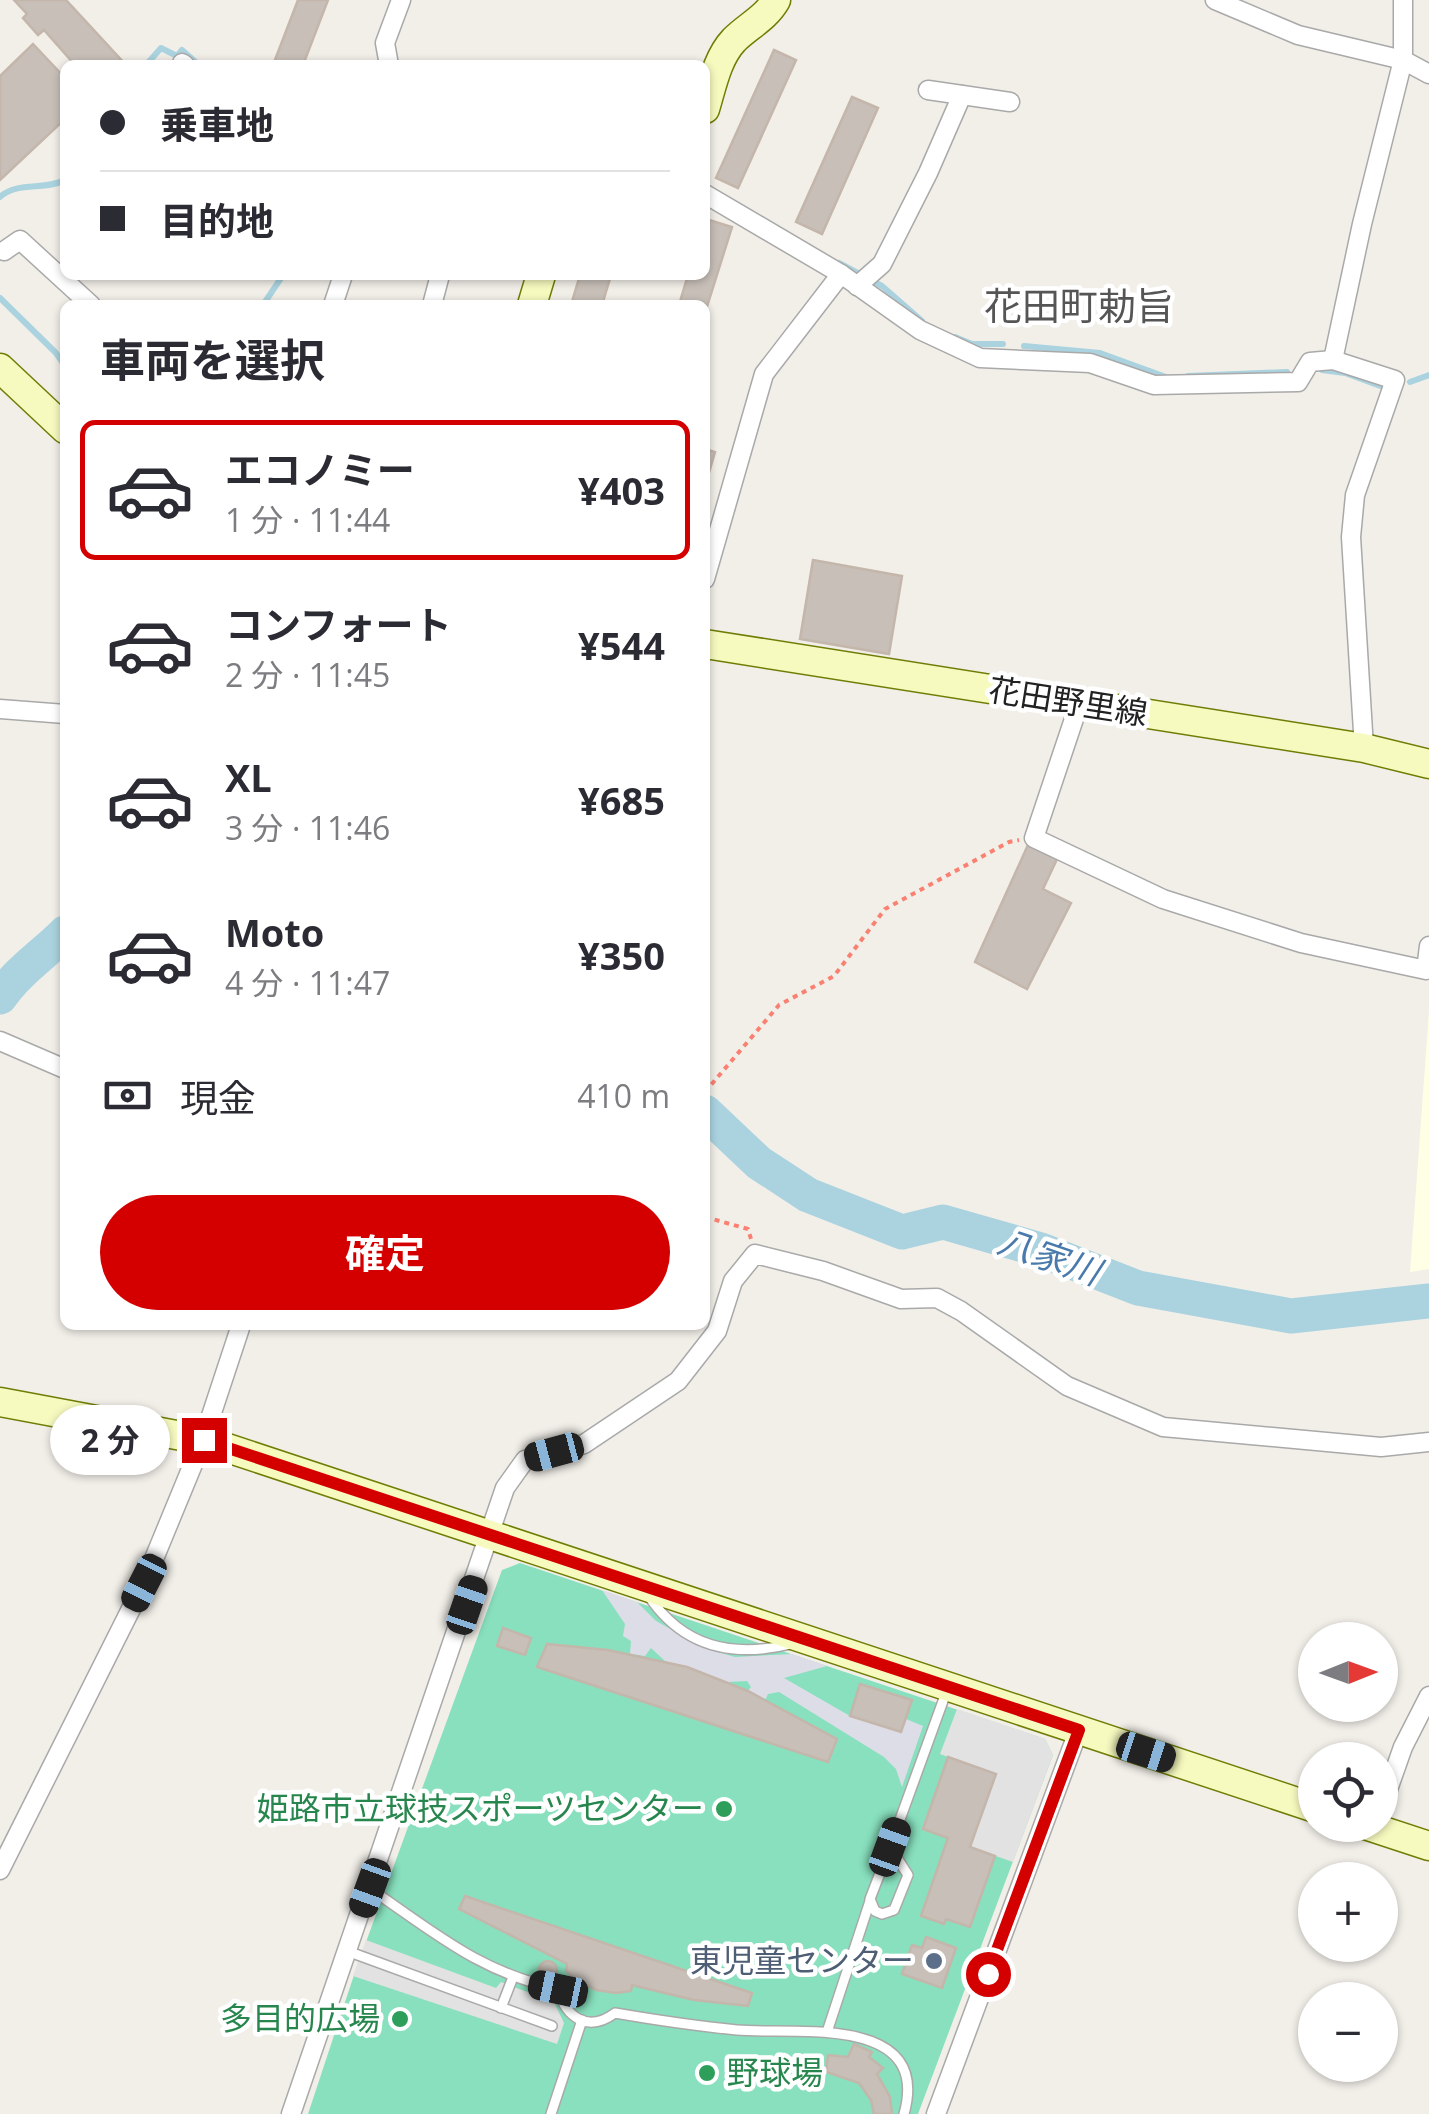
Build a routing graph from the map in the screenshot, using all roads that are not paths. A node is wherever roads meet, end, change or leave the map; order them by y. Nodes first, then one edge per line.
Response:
1 (401, 0) edge
2 (776, 0) edge
3 (1215, 0) edge
4 (1402, 0) edge
5 (388, 60) edge
6 (1403, 60) junction
7 (1429, 74) edge
8 (928, 90) dead end
9 (710, 93) edge
10 (962, 95) junction
11 (1010, 102) dead end
12 (710, 197) edge
13 (4, 250) dead end
14 (60, 277) edge
15 (858, 279) junction
16 (64, 280) edge
17 (86, 300) edge
18 (1333, 360) junction
19 (0, 368) edge
20 (60, 424) edge
21 (710, 562) edge
22 (710, 645) edge
23 (1079, 704) junction
24 (0, 709) edge
25 (60, 714) edge
26 (1364, 748) junction
27 (1429, 764) edge
28 (1429, 946) edge
29 (0, 1041) edge
30 (60, 1067) edge
31 (239, 1330) edge
32 (0, 1402) edge
33 (204, 1440) junction
34 (1429, 1442) edge
35 (492, 1535) junction
36 (949, 1686) junction
37 (1429, 1696) edge
38 (1079, 1730) junction
39 (1398, 1762) edge
40 (1298, 1802) edge
41 (1398, 1832) edge
42 (1429, 1846) edge
43 (890, 1847) junction
44 (0, 1870) edge
45 (370, 1888) junction
46 (870, 1898) junction
47 (347, 1951) junction
48 (512, 1977) junction
49 (501, 2008) junction
50 (582, 2020) junction
51 (552, 2026) dead end
52 (828, 2032) junction
53 (291, 2114) edge
54 (551, 2114) edge
55 (904, 2114) edge
56 (936, 2114) edge

1 - 5 street
2 - 9 street
3 - 6 street
4 - 6 street
6 - 7 street
6 - 18 street
8 - 10 street
10 - 11 street
10 - 15 street
12 - 15 street
13 - 14 street
15 - 18 street
15 - 21 street
16 - 17 street
18 - 26 street
19 - 20 street
22 - 23 street, 花田野里線
23 - 26 street, 花田野里線
23 - 28 street
24 - 25 street
26 - 27 street, 花田野里線
29 - 30 street
31 - 33 street
32 - 33 street
33 - 35 street
33 - 44 street
34 - 35 street
35 - 36 street
35 - 45 street
36 - 38 street
36 - 43 lane
37 - 39 street
38 - 40 street
38 - 56 street
41 - 42 street
43 - 46 lane
43 - 46 lane
45 - 47 street
45 - 48 lane
46 - 52 lane
47 - 49 lane
47 - 53 street
48 - 49 lane
48 - 50 lane
49 - 51 lane
50 - 52 lane
50 - 54 lane
52 - 55 lane

